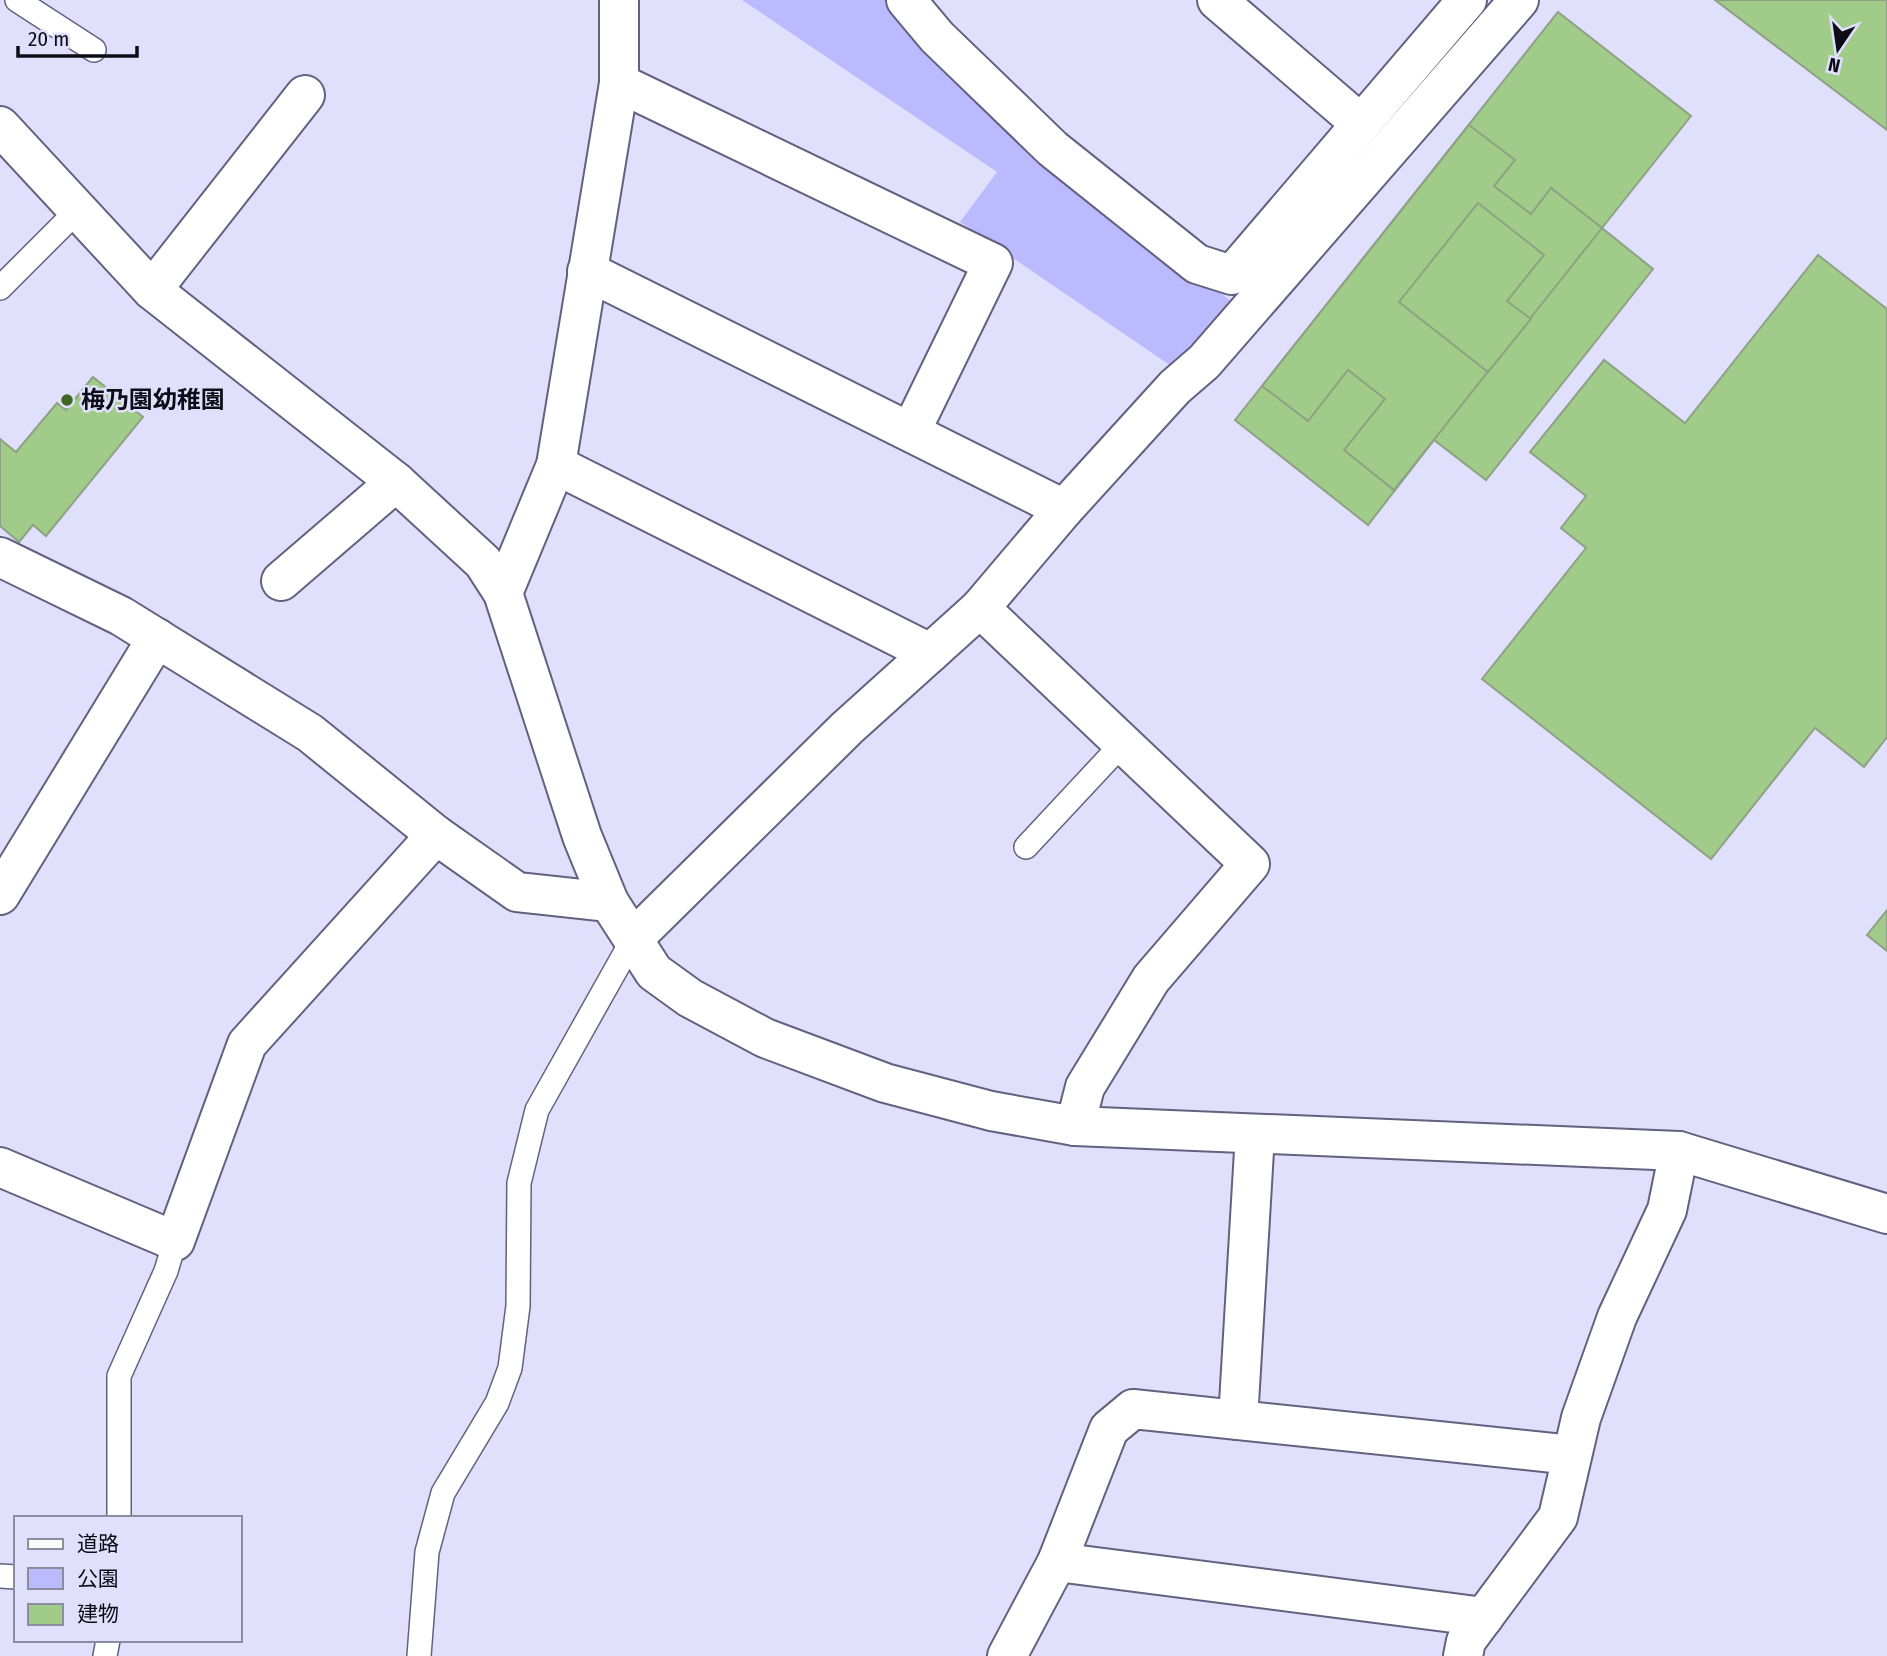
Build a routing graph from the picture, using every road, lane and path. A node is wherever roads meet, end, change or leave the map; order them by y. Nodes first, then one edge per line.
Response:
1 (7, 0) edge
2 (17, 0) edge
3 (619, 0) edge
4 (906, 0) edge
5 (1217, 0) edge
6 (1467, 0) edge
7 (1519, 0) edge
8 (0, 10) edge
9 (94, 50) dead end
10 (619, 83) junction
11 (305, 95) dead end
12 (1360, 123) junction
13 (0, 126) edge
14 (78, 210) junction
15 (587, 271) junction
16 (0, 288) edge
17 (152, 290) junction
18 (912, 432) junction
19 (556, 465) junction
20 (396, 482) junction
21 (1064, 509) junction
22 (0, 557) edge
23 (281, 581) dead end
24 (503, 593) junction
25 (980, 608) junction
26 (157, 638) junction
27 (930, 653) junction
28 (1123, 743) junction
29 (436, 835) junction
30 (1026, 847) dead end
31 (0, 895) edge
32 (609, 902) junction
33 (633, 939) junction
34 (1075, 1126) junction
35 (1255, 1134) junction
36 (1679, 1151) junction
37 (0, 1167) edge
38 (1887, 1214) edge
39 (175, 1241) junction
40 (1238, 1420) junction
41 (1572, 1455) junction
42 (119, 1516) edge
43 (1057, 1562) junction
44 (1484, 1617) junction
45 (419, 1656) edge
46 (1007, 1656) edge
47 (1463, 1656) edge

1 - 8 lane
2 - 9 lane
3 - 10 street
4 - 12 street
5 - 12 street
6 - 12 street
7 - 21 street
10 - 15 street
10 - 18 street
11 - 17 street
13 - 14 street
14 - 16 lane
14 - 17 street
15 - 18 street
15 - 19 street
17 - 20 street
18 - 21 street
19 - 24 street
19 - 27 street
20 - 23 street
20 - 24 street
21 - 25 street
22 - 26 street
24 - 32 street
25 - 27 street
25 - 28 street
26 - 29 street
26 - 31 street
27 - 33 street
28 - 30 lane
28 - 34 street
29 - 32 street
29 - 39 street
32 - 33 street
33 - 34 street
33 - 45 lane
34 - 35 street
35 - 36 street
35 - 40 street
36 - 38 street
36 - 41 street
37 - 39 street
39 - 42 lane
40 - 41 street
40 - 43 street
41 - 44 street
43 - 44 street
43 - 46 street
44 - 47 street

